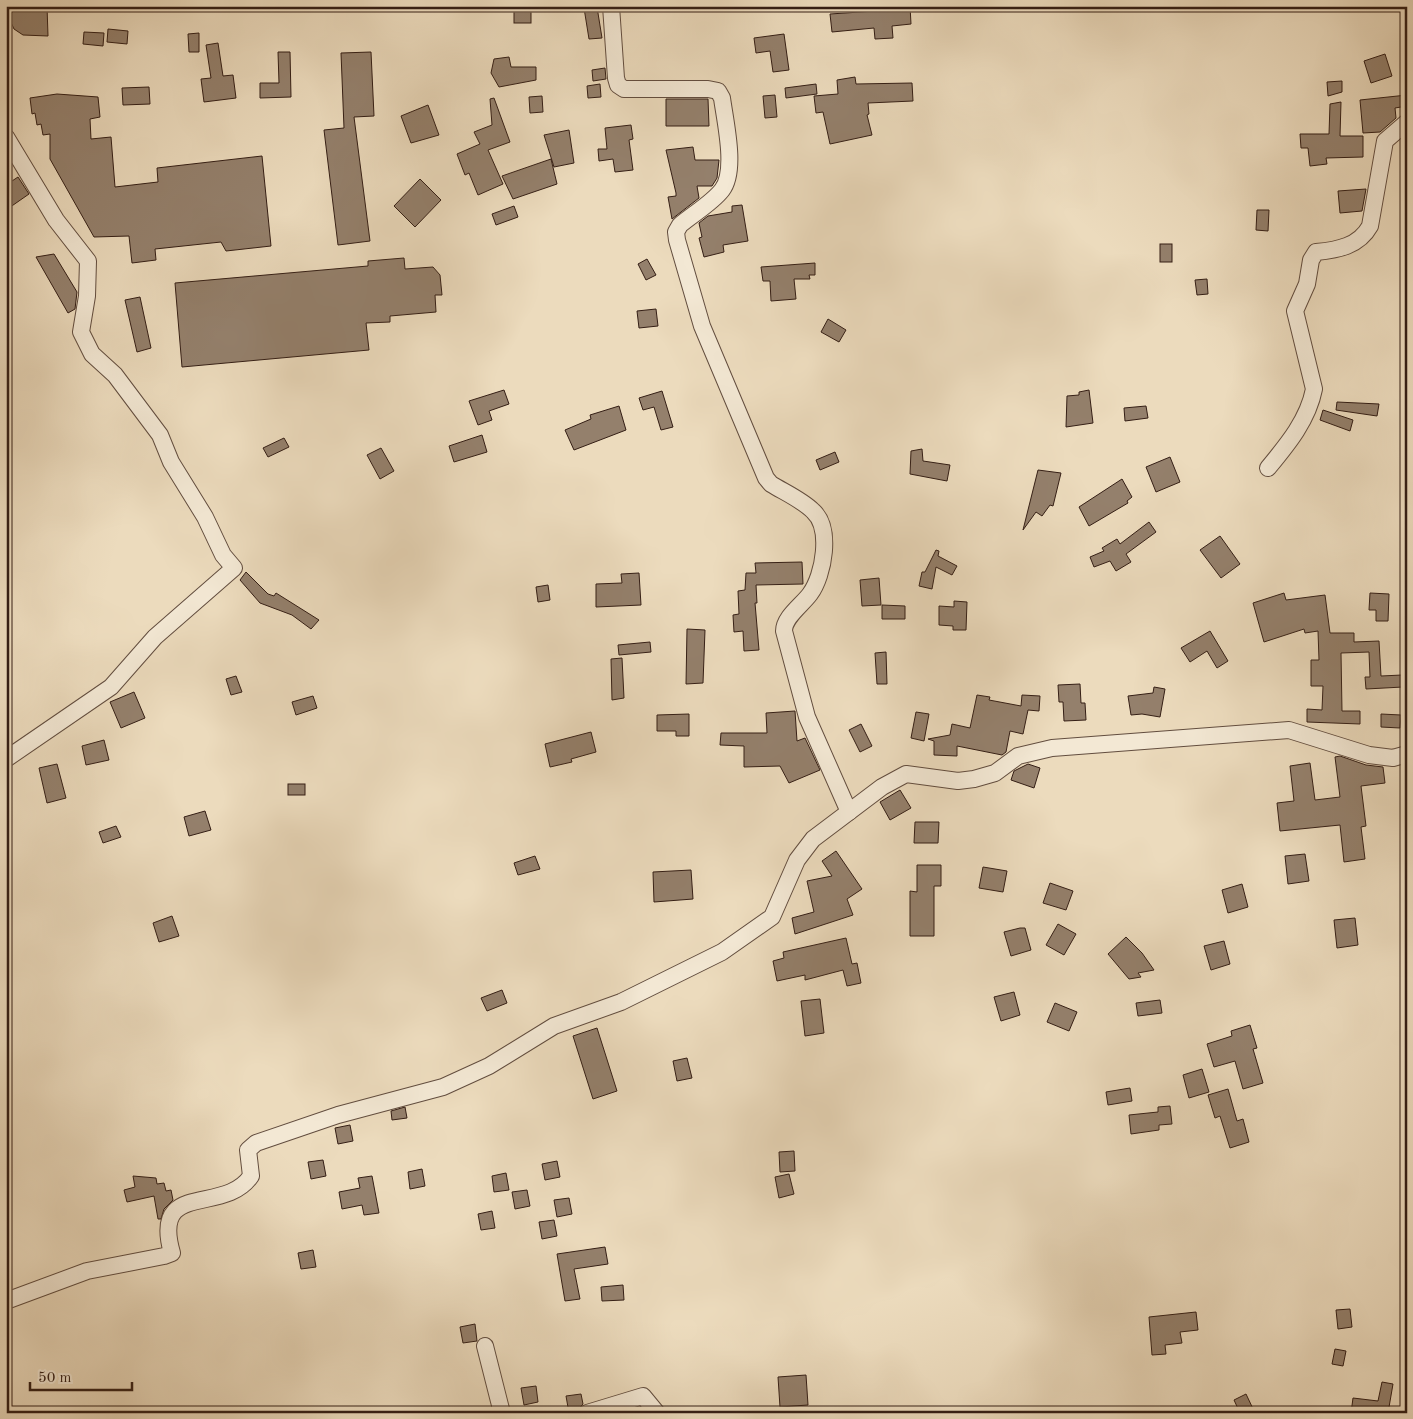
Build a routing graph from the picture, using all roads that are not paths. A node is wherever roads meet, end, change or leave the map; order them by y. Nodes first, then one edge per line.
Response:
1 (611, 6) edge
2 (1407, 122) edge
3 (6, 136) edge
4 (1268, 468) dead end
5 (1407, 754) edge
6 (6, 759) edge
7 (849, 812) junction
8 (6, 1301) edge
9 (485, 1346) dead end
10 (502, 1413) edge
11 (587, 1413) edge
12 (657, 1413) edge

1 - 7 street
2 - 4 street
3 - 6 street
5 - 7 street
7 - 8 street
9 - 10 street
11 - 12 street

